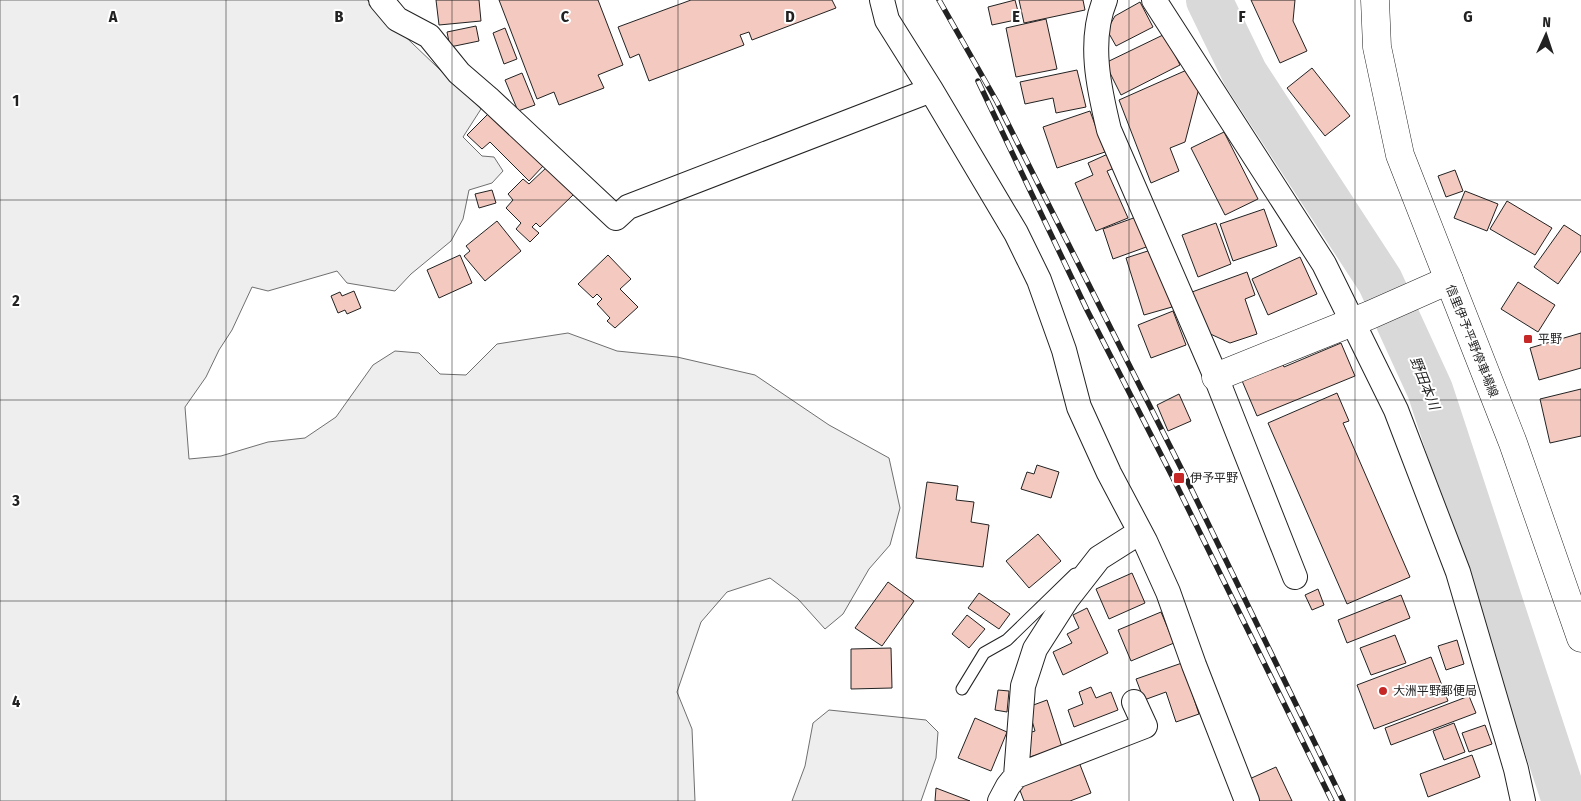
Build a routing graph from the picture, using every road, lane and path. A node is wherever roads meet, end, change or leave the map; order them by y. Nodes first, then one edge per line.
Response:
1 (381, 0) edge
2 (882, 0) edge
3 (1105, 0) edge
4 (1154, 0) edge
5 (1375, 0) edge
6 (931, 90) junction
7 (1437, 285) junction
8 (1361, 318) junction
9 (1216, 376) junction
10 (1140, 532) junction
11 (1092, 567) junction
12 (1295, 577) dead end
13 (1581, 638) edge
14 (962, 689) dead end
15 (1134, 702) dead end
16 (1016, 776) junction
17 (1000, 801) edge
18 (1247, 801) edge
19 (1523, 801) edge

1 - 6 street
2 - 6 street
3 - 9 street
4 - 8 street
5 - 7 main road
6 - 10 street
7 - 8 main road, 信里伊予平野停車場線
7 - 13 main road, 信里伊予平野停車場線
8 - 9 main road, 信里伊予平野停車場線
8 - 19 street
9 - 12 street
10 - 11 street
10 - 18 street
11 - 14 lane
11 - 16 street
15 - 16 street
16 - 17 street

